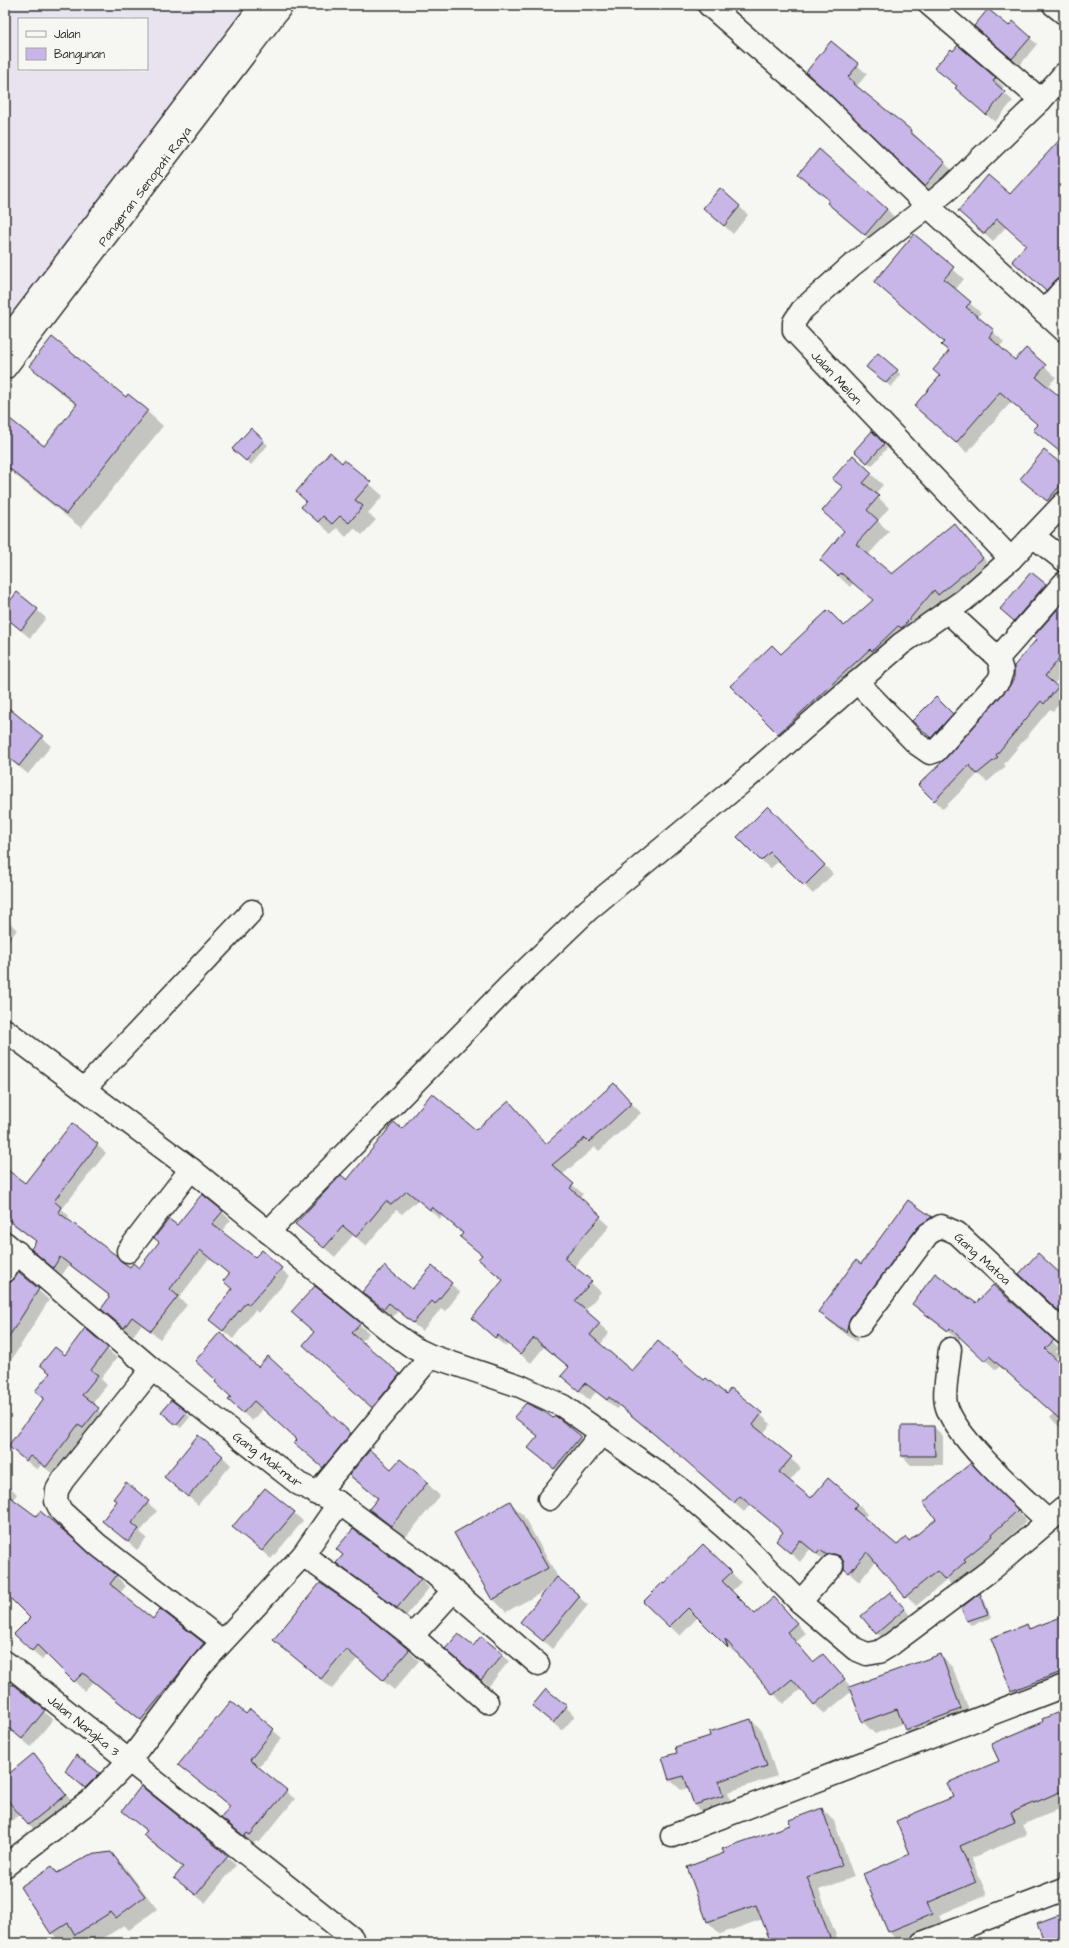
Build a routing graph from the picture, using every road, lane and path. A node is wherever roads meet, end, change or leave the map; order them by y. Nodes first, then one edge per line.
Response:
1 (262, 5) edge
2 (282, 5) edge
3 (709, 5) edge
4 (930, 5) edge
5 (1054, 5) edge
6 (1064, 13) edge
7 (1064, 74) edge
8 (1041, 100) junction
9 (928, 206) junction
10 (1064, 289) edge
11 (1044, 312) junction
12 (1064, 330) edge
13 (5, 342) edge
14 (5, 368) edge
15 (1064, 503) edge
16 (1033, 536) junction
17 (1010, 559) junction
18 (1064, 560) edge
19 (1064, 583) edge
20 (947, 611) junction
21 (998, 658) junction
22 (857, 682) junction
23 (252, 911) dead end
24 (5, 1030) edge
25 (85, 1088) junction
26 (191, 1169) junction
27 (268, 1232) junction
28 (11, 1247) edge
29 (128, 1251) dead end
30 (5, 1271) edge
31 (860, 1325) dead end
32 (1064, 1333) edge
33 (950, 1349) dead end
34 (431, 1356) junction
35 (152, 1369) junction
36 (602, 1433) junction
37 (317, 1494) junction
38 (550, 1499) dead end
39 (339, 1503) junction
40 (1059, 1515) edge
41 (303, 1555) junction
42 (832, 1566) dead end
43 (454, 1590) junction
44 (800, 1602) junction
45 (412, 1636) junction
46 (222, 1641) junction
47 (5, 1662) edge
48 (538, 1664) dead end
49 (1064, 1686) edge
50 (486, 1702) dead end
51 (129, 1762) junction
52 (672, 1836) dead end
53 (5, 1866) edge
54 (1064, 1889) edge
55 (352, 1938) dead end
56 (922, 1943) edge

1 - 13 street, Pangeran Senopati Raya
2 - 14 street, Pangeran Senopati Raya
3 - 9 street
4 - 8 street
5 - 6 street
7 - 8 street, Jalan Melon
8 - 9 street, Jalan Melon
9 - 11 street
9 - 17 street, Jalan Melon
10 - 11 street
11 - 12 street
15 - 16 street
16 - 17 street
16 - 18 street
17 - 20 street
19 - 21 street
20 - 21 street
20 - 22 street
21 - 22 street
22 - 27 street
23 - 25 street
24 - 25 street
25 - 26 street
26 - 27 street
26 - 29 street
27 - 34 street
28 - 30 street
28 - 35 street, Gang Makmur
31 - 32 street, Gang Matoa
33 - 40 street
34 - 36 street
34 - 37 street
35 - 37 street, Gang Makmur
35 - 46 street
36 - 38 street
36 - 44 street
37 - 39 street, Gang Makmur
39 - 41 street
39 - 43 street, Gang Makmur
40 - 44 street
41 - 45 street
41 - 46 street
42 - 44 street
43 - 45 street
43 - 48 street, Gang Makmur
45 - 50 street
46 - 51 street
47 - 51 street, Jalan Nangka 3
49 - 52 street
51 - 53 street, Jalan Nangka 3
51 - 55 street
54 - 56 street

